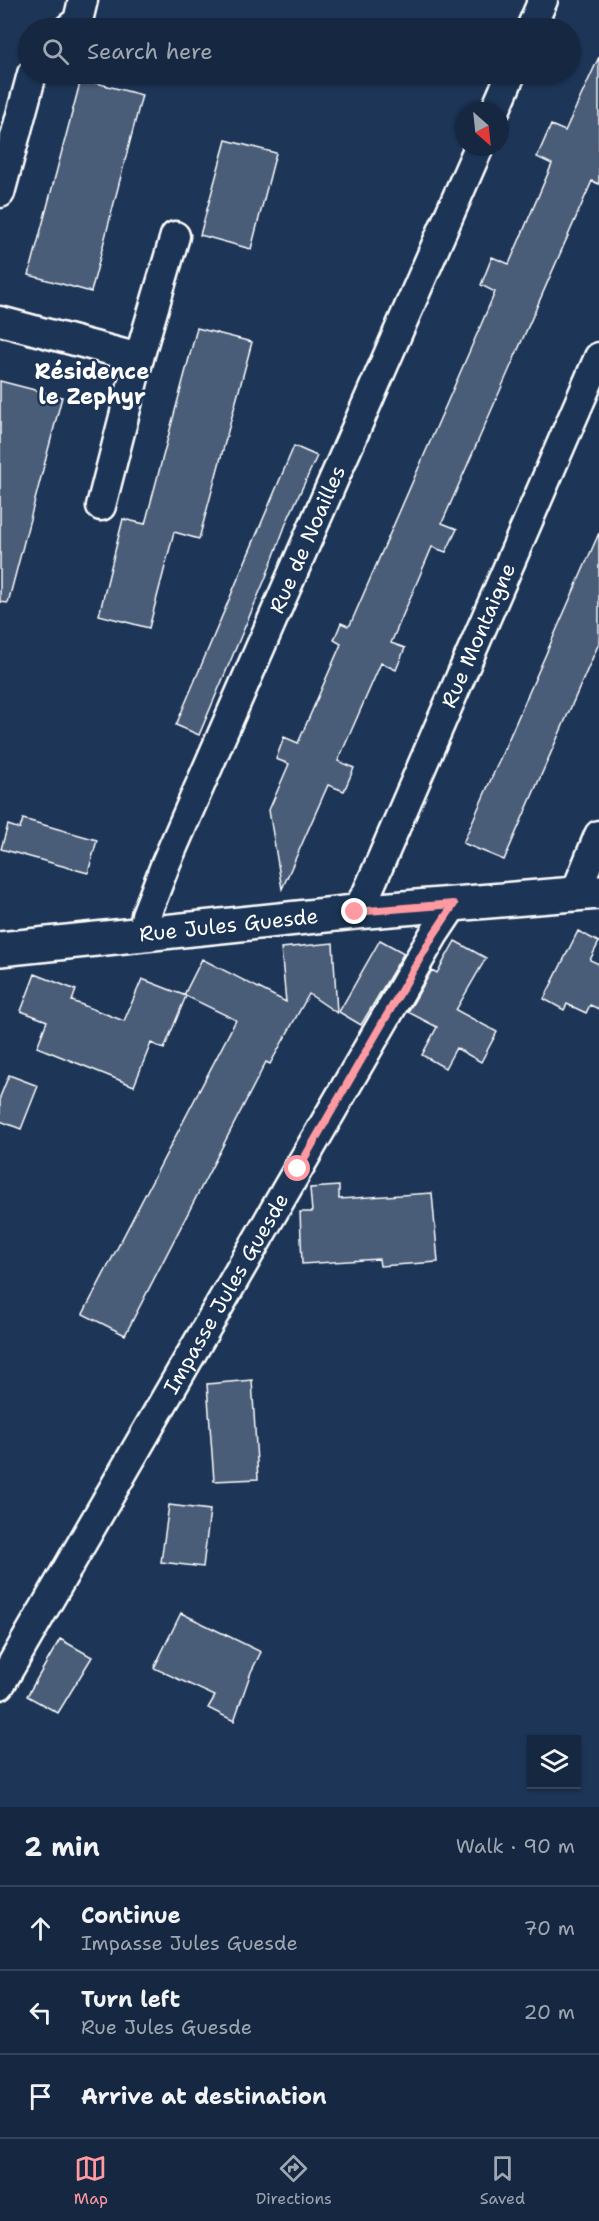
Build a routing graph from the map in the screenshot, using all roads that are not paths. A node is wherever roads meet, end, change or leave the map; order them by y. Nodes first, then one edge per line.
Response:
1 (83, 0) edge
2 (543, 0) edge
3 (79, 18) edge
4 (535, 18) edge
5 (29, 84) edge
6 (507, 84) edge
7 (499, 102) edge
8 (475, 156) edge
9 (0, 193) edge
10 (175, 236) dead end
11 (0, 321) edge
12 (599, 357) edge
13 (139, 358) junction
14 (101, 506) dead end
15 (599, 835) edge
16 (587, 893) edge
17 (454, 904) junction
18 (355, 912) junction
19 (143, 934) junction
20 (0, 949) edge
21 (0, 1685) edge

1 - 3 street
2 - 4 street
5 - 9 street
6 - 7 street
8 - 19 street, Rue de Noailles
10 - 13 street
11 - 13 street
12 - 18 street, Rue Montaigne
13 - 14 street
15 - 16 street
16 - 17 main road, Rue Jules Guesde
17 - 18 main road, Rue Jules Guesde
17 - 21 street, Impasse Jules Guesde
18 - 19 main road, Rue Jules Guesde
19 - 20 main road, Rue Jules Guesde

